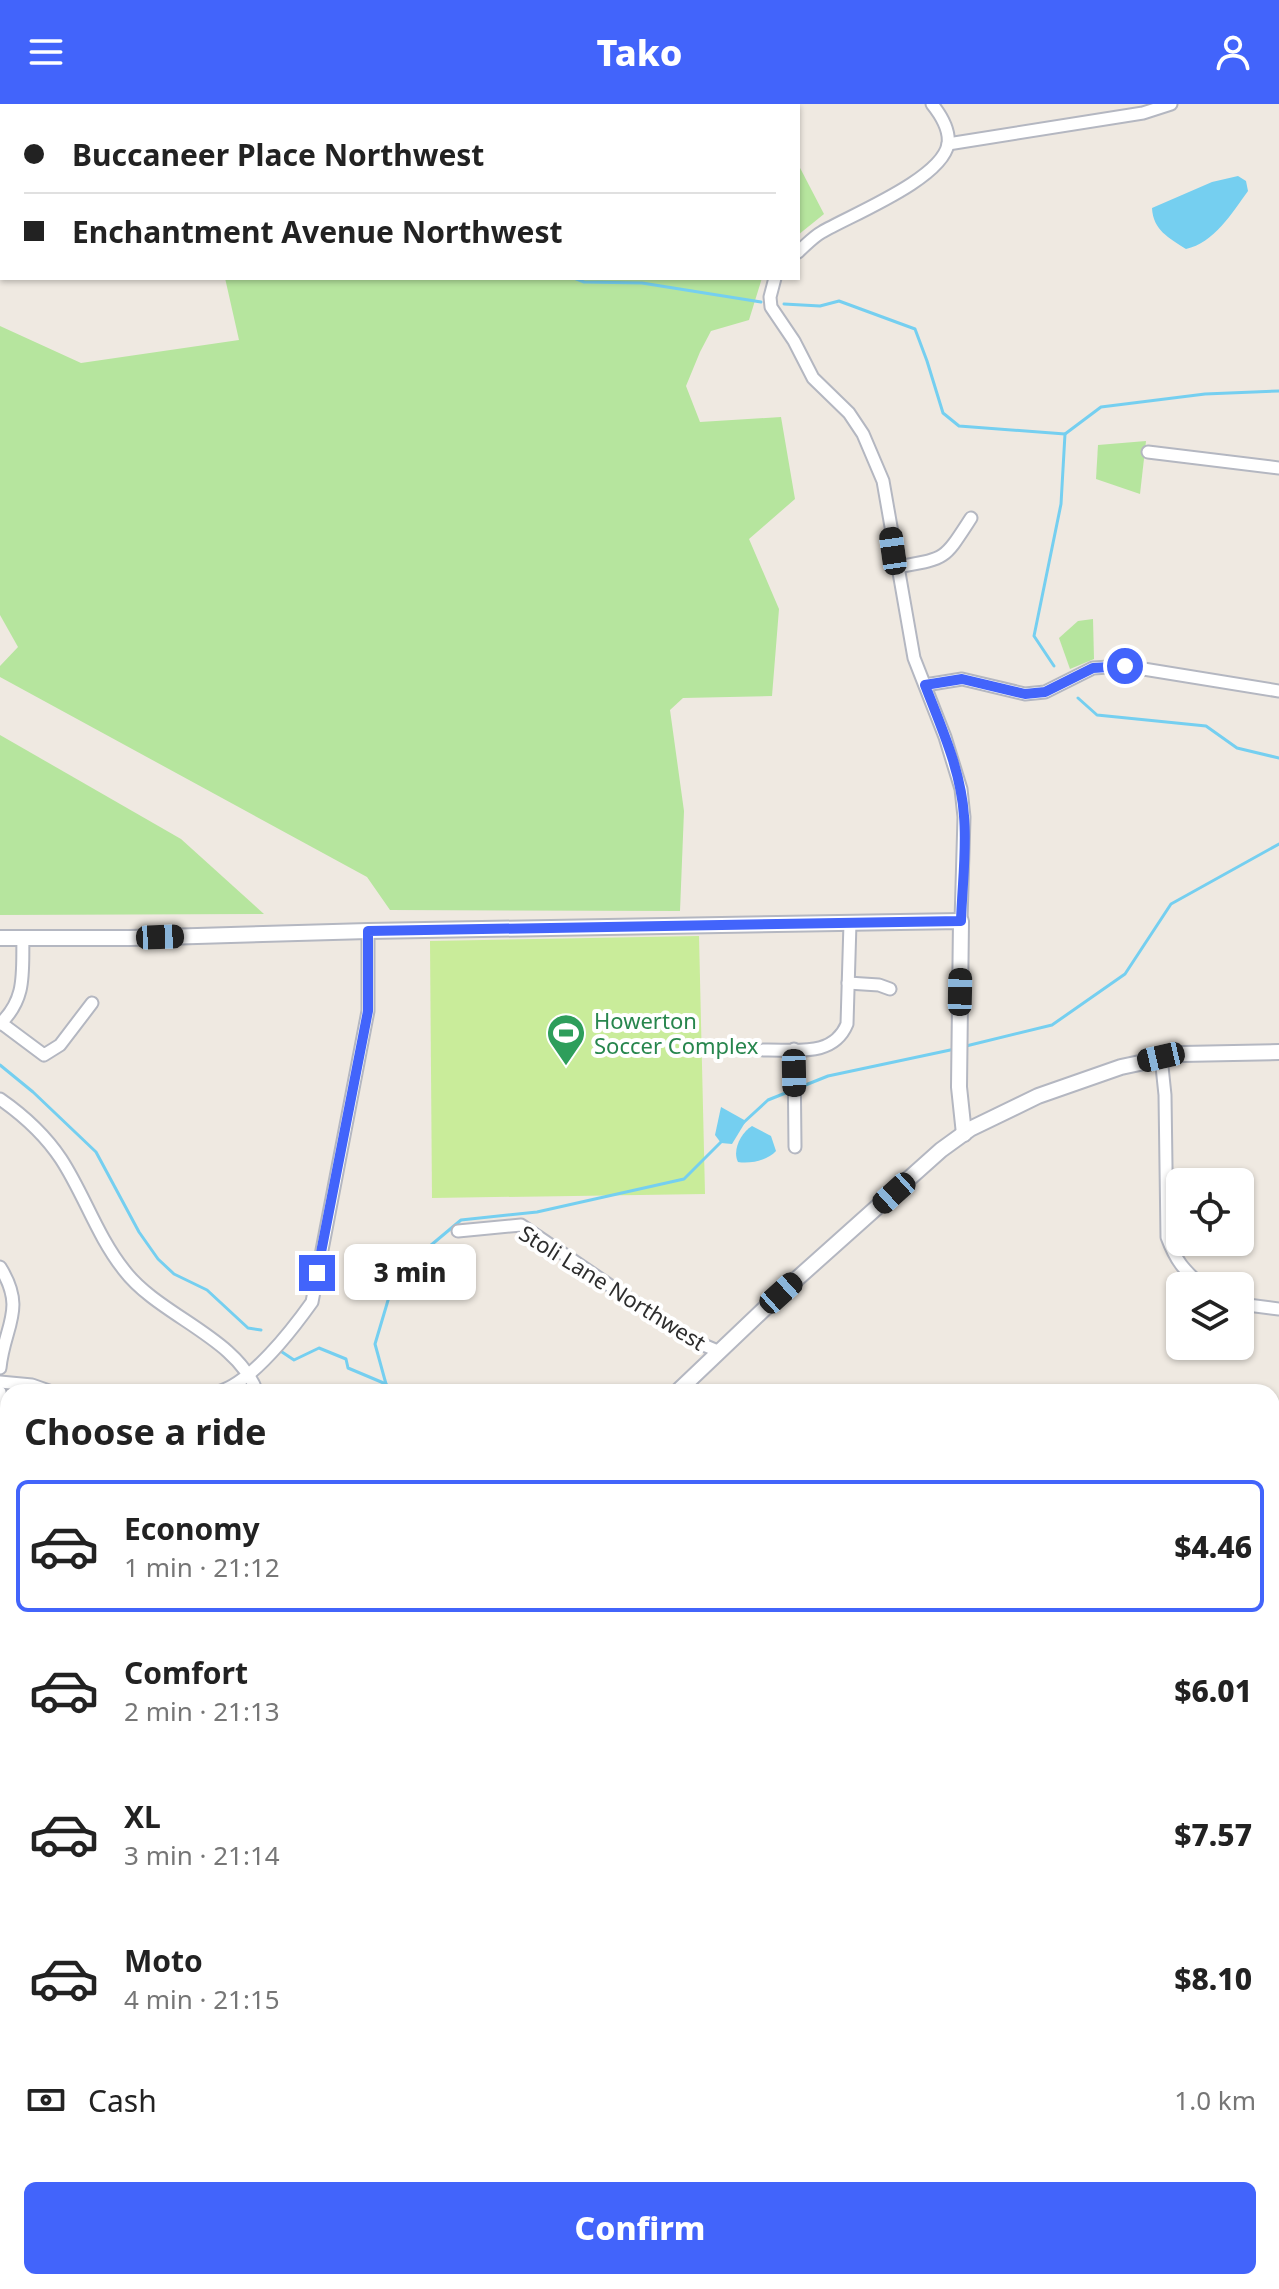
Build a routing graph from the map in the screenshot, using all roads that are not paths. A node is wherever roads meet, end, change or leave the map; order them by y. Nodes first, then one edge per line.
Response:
1 (932, 104) edge
2 (1171, 104) edge
3 (948, 144) junction
4 (800, 250) edge
5 (774, 280) edge
6 (1148, 452) dead end
7 (1279, 468) edge
8 (971, 518) dead end
9 (897, 567) junction
10 (925, 685) junction
11 (1279, 691) edge
12 (961, 921) junction
13 (850, 923) junction
14 (368, 931) junction
15 (23, 937) junction
16 (0, 938) edge
17 (848, 983) junction
18 (890, 989) dead end
19 (92, 1003) dead end
20 (1, 1024) edge
21 (794, 1049) junction
22 (763, 1050) dead end
23 (1279, 1052) edge
24 (1161, 1057) junction
25 (0, 1099) edge
26 (964, 1134) junction
27 (795, 1147) dead end
28 (458, 1231) dead end
29 (0, 1267) edge
30 (1185, 1272) edge
31 (1254, 1306) edge
32 (1279, 1309) edge
33 (720, 1352) junction
34 (0, 1368) edge
35 (248, 1372) junction
36 (0, 1382) edge
37 (21, 1384) edge
38 (236, 1384) edge
39 (253, 1384) edge
40 (686, 1384) edge

1 - 3 street
2 - 3 street
3 - 4 street
5 - 9 street
6 - 7 street
8 - 9 street
9 - 10 street
10 - 11 street
10 - 12 street
12 - 13 street
12 - 26 street
13 - 14 street
13 - 17 street
14 - 15 street
14 - 35 street
15 - 16 street
15 - 20 street
17 - 18 street
17 - 21 street
19 - 20 street
21 - 22 street
21 - 27 street
23 - 24 street
24 - 26 street
24 - 30 street
25 - 35 street
26 - 33 street
28 - 33 street, Stoli Lane Northwest
29 - 34 street
31 - 32 street
33 - 40 street
35 - 38 street
35 - 39 street
36 - 37 street

